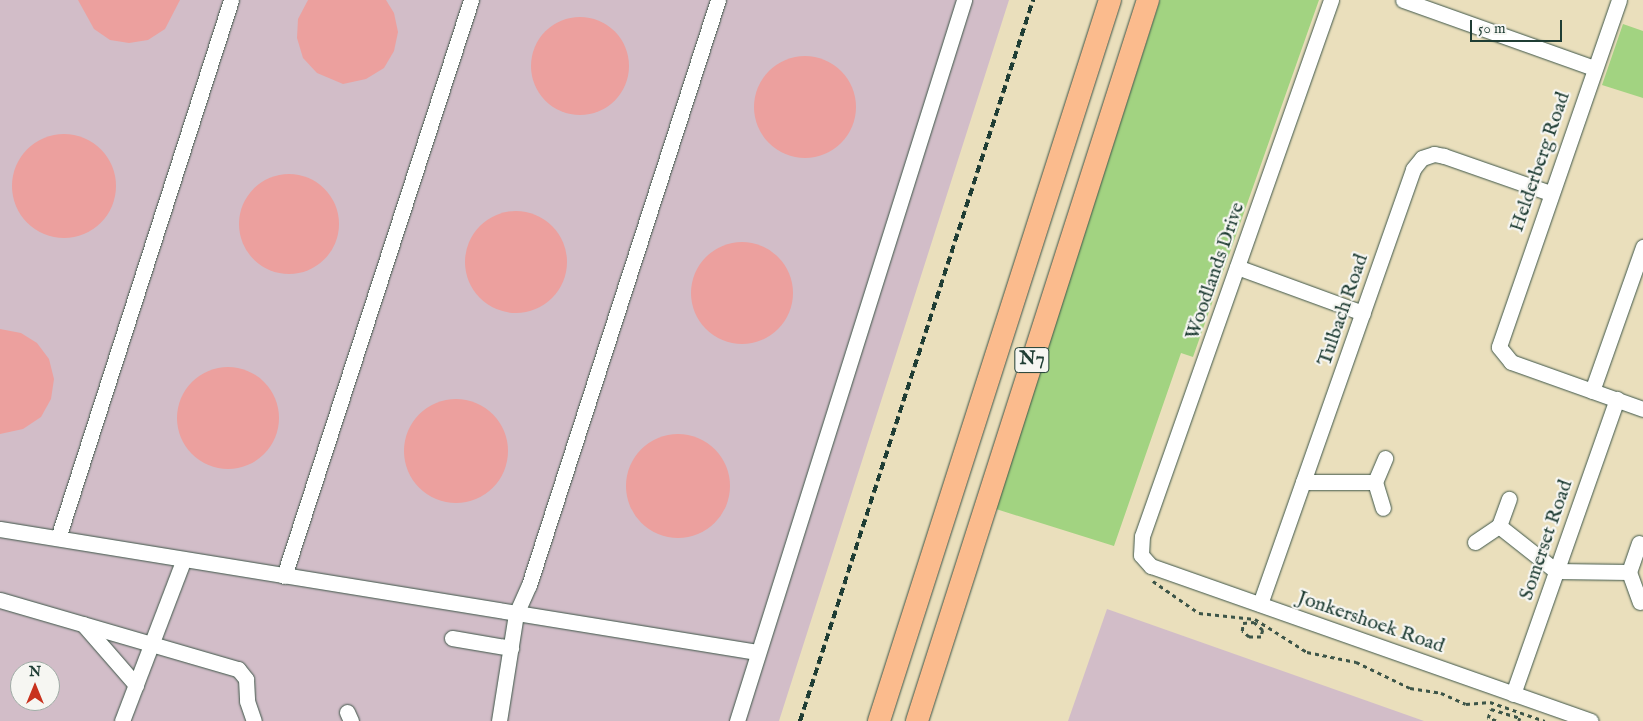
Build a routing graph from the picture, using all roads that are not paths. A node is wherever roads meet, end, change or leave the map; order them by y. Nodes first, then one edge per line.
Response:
1 (231, 0) edge
2 (471, 0) edge
3 (718, 0) edge
4 (964, 0) edge
5 (1110, 0) edge
6 (1148, 0) edge
7 (1331, 0) edge
8 (1403, 0) edge
9 (1619, 0) edge
10 (1594, 68) junction
11 (1550, 194) junction
12 (1643, 246) edge
13 (1237, 267) junction
14 (1363, 313) junction
15 (1592, 391) junction
16 (1617, 400) junction
17 (1643, 409) edge
18 (1385, 458) dead end
19 (1303, 482) junction
20 (1374, 482) junction
21 (1509, 499) dead end
22 (1383, 508) dead end
23 (1499, 526) junction
24 (0, 529) edge
25 (58, 538) junction
26 (1475, 542) dead end
27 (1639, 542) dead end
28 (1141, 555) joint
29 (184, 559) junction
30 (1556, 571) junction
31 (1629, 572) junction
32 (284, 576) junction
33 (0, 600) edge
34 (1640, 602) dead end
35 (1260, 604) junction
36 (516, 614) junction
37 (83, 624) junction
38 (452, 638) dead end
39 (152, 644) junction
40 (511, 648) junction
41 (757, 652) junction
42 (136, 685) junction
43 (1513, 694) junction
44 (122, 721) edge
45 (254, 721) edge
46 (499, 721) edge
47 (737, 721) edge
48 (879, 721) edge
49 (917, 721) edge
50 (1590, 721) edge

1 - 25 street
2 - 32 street
3 - 36 street
4 - 41 street
5 - 48 highway, N7
6 - 49 highway, N7
7 - 13 street, Woodlands Drive
8 - 10 street
9 - 10 street, Helderberg Road
10 - 11 street, Helderberg Road
11 - 14 street, Tulbach Road
11 - 15 street, Helderberg Road
12 - 15 street
13 - 14 street
13 - 28 street, Woodlands Drive
14 - 19 street, Tulbach Road
15 - 16 street
16 - 17 street
16 - 30 street, Somerset Road
18 - 20 street
19 - 20 street
19 - 35 street, Tulbach Road
20 - 22 street
21 - 23 street
23 - 26 street
23 - 30 street
24 - 25 street
25 - 29 street
27 - 31 street
28 - 35 street, Jonkershoek Road
29 - 32 street
29 - 39 street
30 - 31 street
30 - 43 street, Somerset Road
31 - 34 street
32 - 36 street
33 - 37 street
35 - 43 street, Jonkershoek Road
36 - 40 street
36 - 41 street
37 - 39 street
37 - 42 street
38 - 40 street
39 - 42 street
39 - 45 street
40 - 46 street
41 - 47 street
42 - 44 street
43 - 50 street, Jonkershoek Road

